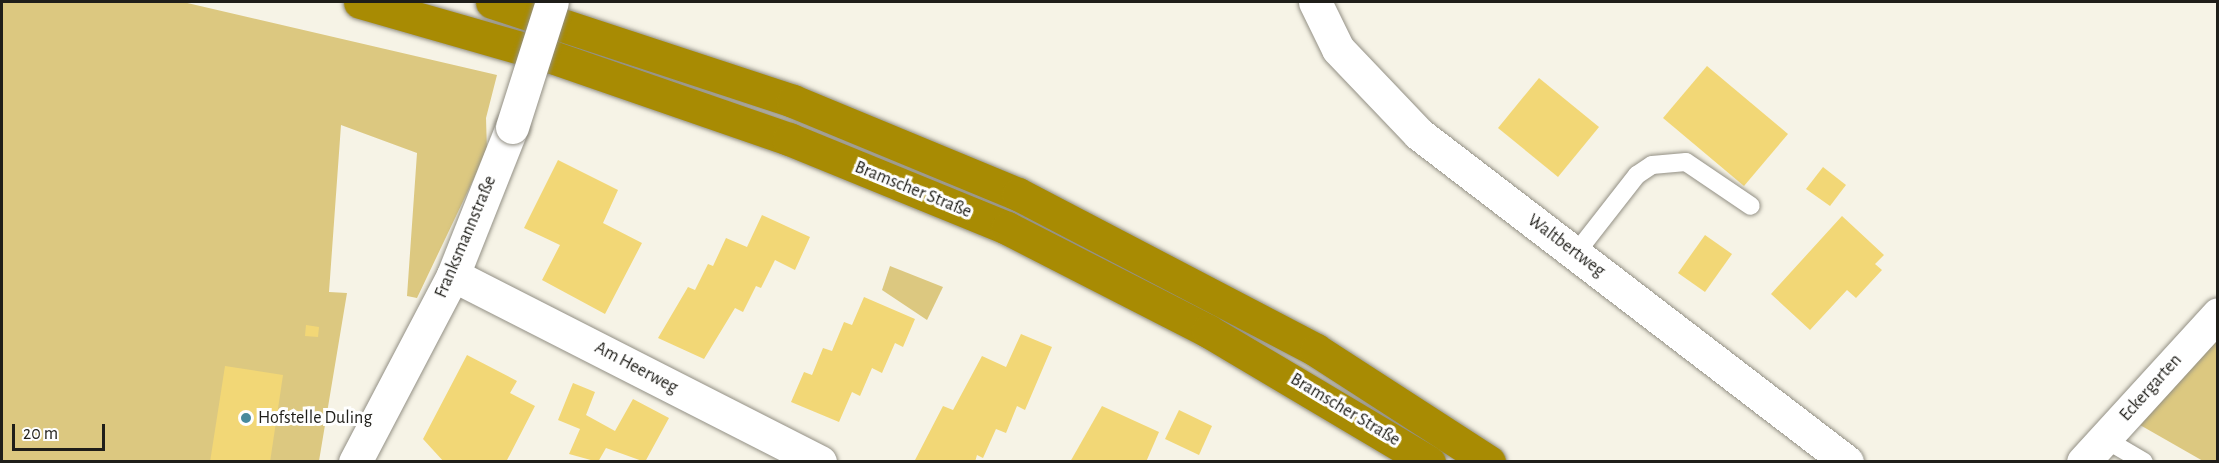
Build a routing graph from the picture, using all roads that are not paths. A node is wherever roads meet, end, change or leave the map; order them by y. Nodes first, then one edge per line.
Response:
1 (360, 2) edge
2 (492, 2) edge
3 (552, 2) edge
4 (1315, 2) edge
5 (1751, 206) dead end
6 (1576, 253) junction
7 (453, 275) junction
8 (2217, 314) edge
9 (2094, 450) edge
10 (355, 462) edge
11 (820, 462) edge
12 (1429, 462) edge
13 (1489, 462) edge
14 (1847, 462) edge
15 (2144, 462) edge

1 - 12 highway, Bramscher Straße
2 - 13 highway, Bramscher Straße
3 - 7 street, Franksmannstraße, bridge
4 - 6 street, Waltbertweg
5 - 6 lane
6 - 14 street, Waltbertweg
7 - 10 street, Franksmannstraße
7 - 11 street, Am Heerweg
8 - 9 street, Eckergarten
9 - 15 lane

